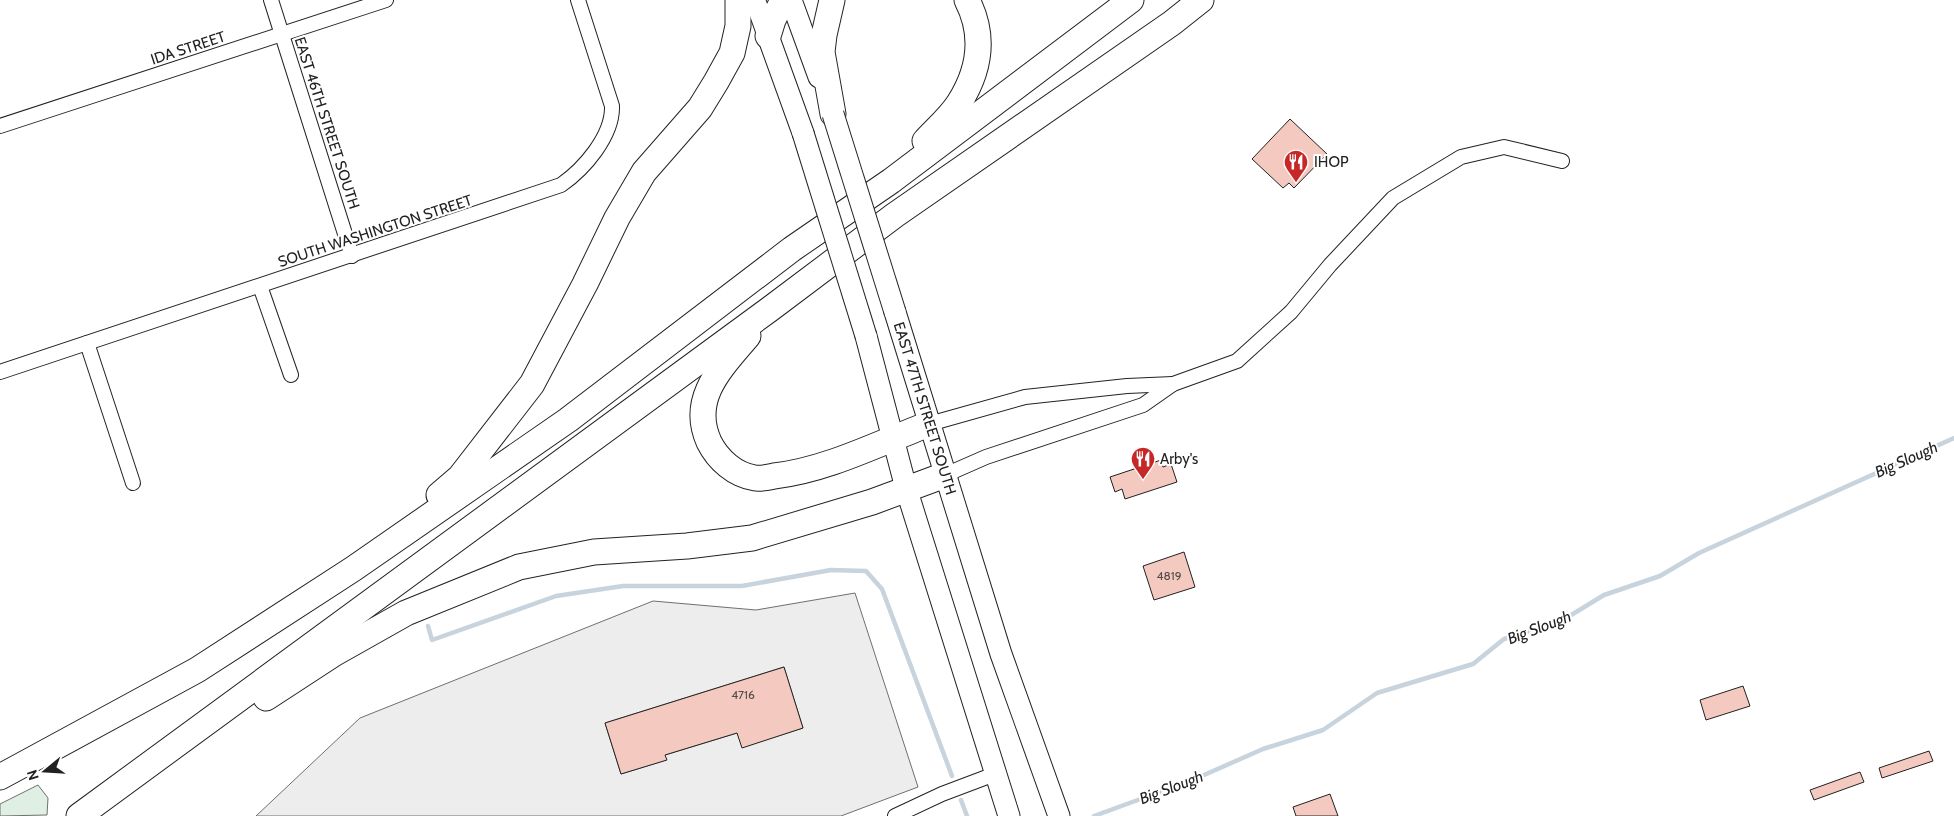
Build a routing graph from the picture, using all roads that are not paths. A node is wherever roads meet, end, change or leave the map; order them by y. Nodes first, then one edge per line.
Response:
1 (271, 0) edge
2 (386, 0) edge
3 (578, 0) edge
4 (738, 0) edge
5 (755, 0) edge
6 (783, 0) edge
7 (791, 0) edge
8 (832, 0) edge
9 (967, 0) edge
10 (1130, 0) edge
11 (1201, 0) edge
12 (282, 34) junction
13 (768, 36) junction
14 (833, 114) junction
15 (0, 126) edge
16 (1562, 161) dead end
17 (891, 181) junction
18 (352, 256) junction
19 (260, 286) junction
20 (770, 309) junction
21 (87, 343) junction
22 (0, 372) edge
23 (291, 375) dead end
24 (1173, 384) junction
25 (929, 424) junction
26 (893, 438) junction
27 (945, 475) junction
28 (133, 483) dead end
29 (906, 488) junction
30 (353, 570) junction
31 (996, 774) junction
32 (0, 776) edge
33 (1006, 807) edge
34 (81, 816) edge
35 (895, 816) edge
36 (1060, 816) edge

1 - 12 street, EAST 46TH STREET SOUTH
2 - 12 street, IDA STREET
3 - 18 street, SOUTH WASHINGTON STREET
4 - 30 highway
5 - 13 main road
6 - 13 highway
7 - 14 main road, EAST 47TH STREET SOUTH
8 - 14 highway
9 - 17 highway
10 - 17 highway
11 - 20 highway
12 - 15 street, IDA STREET
12 - 18 street, EAST 46TH STREET SOUTH
13 - 26 main road, bridge
14 - 25 main road, EAST 47TH STREET SOUTH, bridge
16 - 24 street
17 - 30 highway
18 - 19 street, SOUTH WASHINGTON STREET
19 - 21 street, SOUTH WASHINGTON STREET
19 - 23 street
20 - 26 highway
20 - 34 highway
21 - 22 street, SOUTH WASHINGTON STREET
21 - 28 street
24 - 25 street
24 - 27 street
25 - 26 highway
25 - 27 main road, EAST 47TH STREET SOUTH
26 - 29 main road
27 - 29 highway
27 - 36 main road, EAST 47TH STREET SOUTH
29 - 31 main road
29 - 34 highway
30 - 32 highway
31 - 33 main road
31 - 35 street

